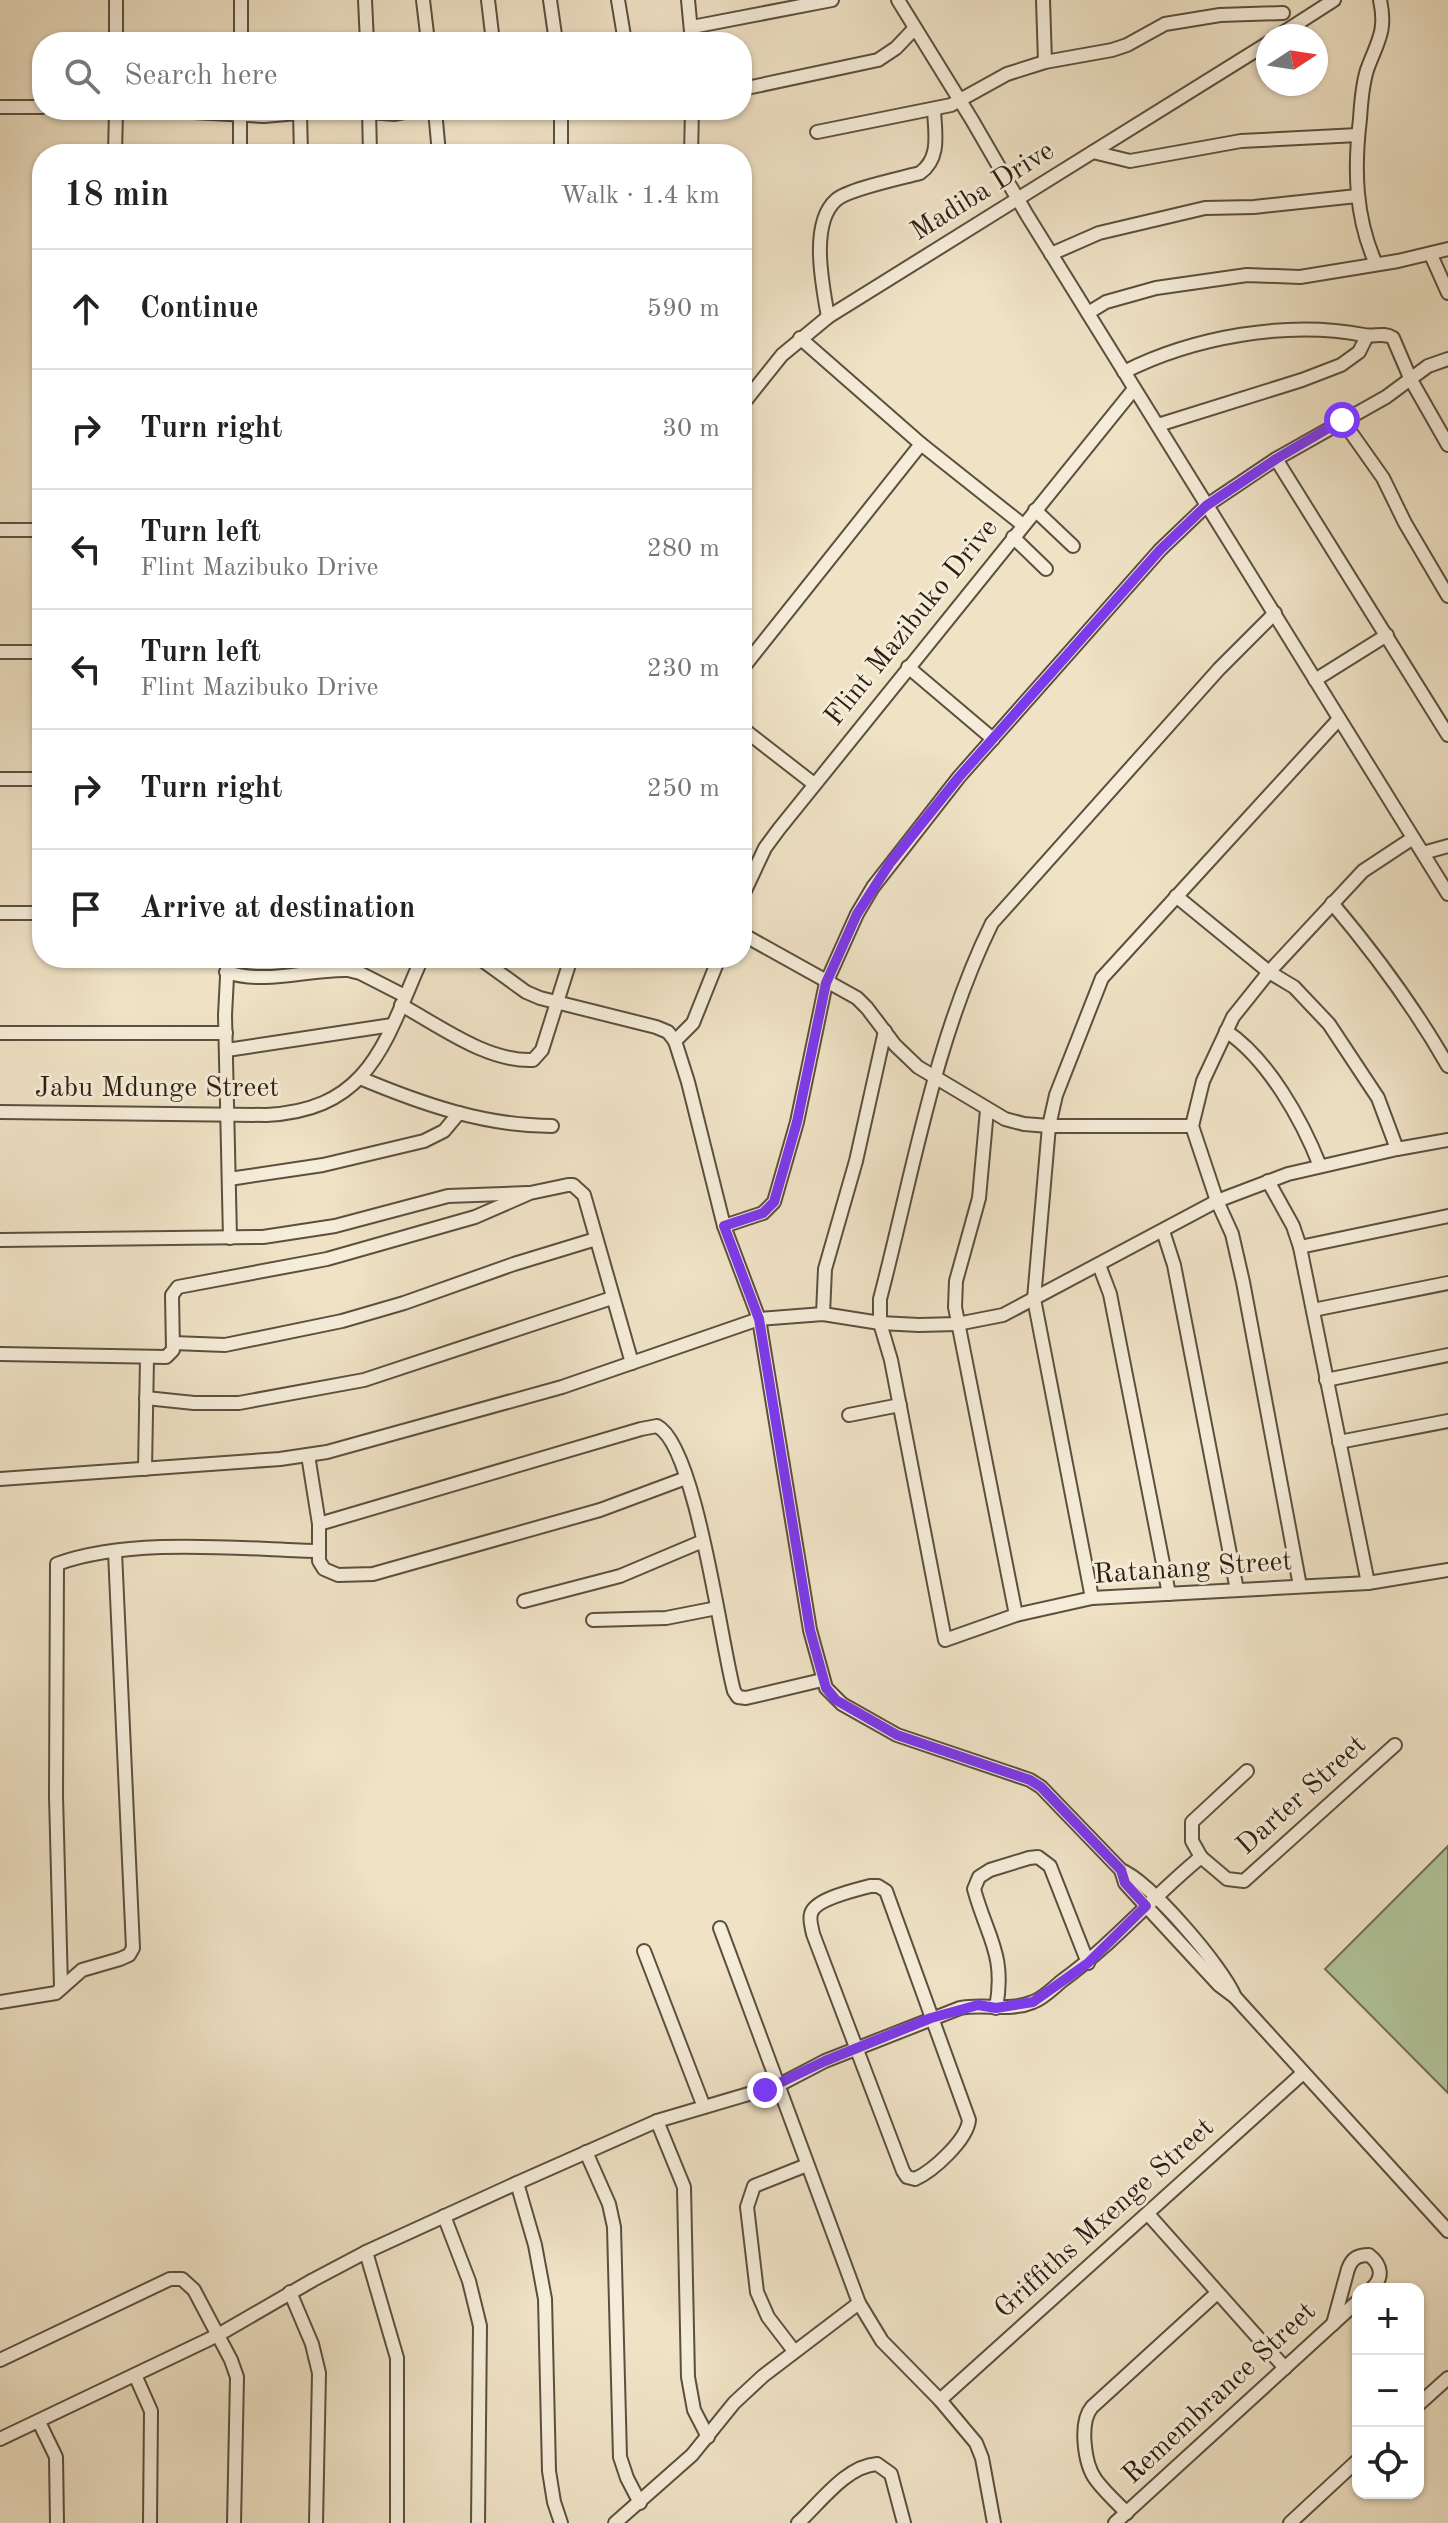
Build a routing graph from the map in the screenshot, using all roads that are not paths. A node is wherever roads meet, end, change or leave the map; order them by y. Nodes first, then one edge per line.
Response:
1 (116, 0) edge
2 (241, 0) edge
3 (365, 0) edge
4 (423, 0) edge
5 (488, 0) edge
6 (550, 0) edge
7 (618, 0) edge
8 (688, 0) edge
9 (832, 0) edge
10 (898, 0) edge
11 (1043, 0) edge
12 (1334, 0) edge
13 (1380, 0) edge
14 (1283, 13) dead end
15 (1297, 24) edge
16 (692, 27) junction
17 (915, 28) junction
18 (116, 32) edge
19 (241, 32) edge
20 (367, 32) edge
21 (427, 32) edge
22 (492, 32) edge
23 (555, 32) edge
24 (623, 32) edge
25 (692, 32) edge
26 (1256, 50) edge
27 (1045, 62) junction
28 (752, 87) edge
29 (959, 100) junction
30 (0, 107) edge
31 (32, 107) edge
32 (934, 110) junction
33 (116, 120) edge
34 (240, 120) edge
35 (300, 120) edge
36 (369, 120) edge
37 (436, 120) edge
38 (561, 120) edge
39 (692, 120) edge
40 (817, 132) dead end
41 (1358, 135) junction
42 (115, 144) edge
43 (240, 144) edge
44 (301, 144) edge
45 (370, 144) edge
46 (438, 144) edge
47 (561, 144) edge
48 (691, 144) edge
49 (1093, 152) junction
50 (1357, 196) junction
51 (1017, 199) junction
52 (1448, 249) edge
53 (1051, 254) junction
54 (1431, 255) junction
55 (1376, 264) junction
56 (1448, 293) edge
57 (1088, 313) junction
58 (828, 317) junction
59 (1367, 336) junction
60 (800, 338) junction
61 (1448, 359) edge
62 (1124, 372) junction
63 (1411, 380) junction
64 (1134, 389) junction
65 (752, 392) edge
66 (1342, 420) junction
67 (1158, 425) junction
68 (921, 444) junction
69 (1448, 445) edge
70 (1276, 459) junction
71 (1206, 506) junction
72 (1035, 510) junction
73 (1023, 525) junction
74 (0, 530) edge
75 (32, 530) edge
76 (1013, 537) junction
77 (1073, 546) dead end
78 (1046, 569) dead end
79 (1448, 596) edge
80 (1275, 613) junction
81 (1387, 635) junction
82 (0, 652) edge
83 (32, 652) edge
84 (752, 656) edge
85 (908, 667) junction
86 (1315, 680) junction
87 (1339, 719) junction
88 (1448, 735) edge
89 (752, 736) edge
90 (993, 739) junction
91 (0, 779) edge
92 (32, 779) edge
93 (814, 784) junction
94 (1413, 838) junction
95 (1448, 846) edge
96 (1423, 853) junction
97 (752, 876) edge
98 (1448, 894) edge
99 (1176, 896) junction
100 (1332, 903) junction
101 (0, 913) edge
102 (32, 913) edge
103 (752, 940) edge
104 (227, 968) edge
105 (417, 968) edge
106 (493, 968) edge
107 (568, 968) edge
108 (715, 968) edge
109 (226, 972) junction
110 (1269, 972) junction
111 (826, 983) junction
112 (403, 1000) junction
113 (556, 1004) junction
114 (392, 1025) junction
115 (885, 1031) junction
116 (1226, 1031) junction
117 (0, 1033) edge
118 (226, 1033) junction
119 (675, 1041) junction
120 (227, 1050) junction
121 (1448, 1066) edge
122 (934, 1077) junction
123 (360, 1078) junction
124 (987, 1110) junction
125 (0, 1112) edge
126 (459, 1113) junction
127 (229, 1115) junction
128 (552, 1126) dead end
129 (1049, 1126) junction
130 (1192, 1126) junction
131 (1448, 1140) edge
132 (1397, 1149) junction
133 (1320, 1166) junction
134 (229, 1179) junction
135 (1268, 1181) junction
136 (530, 1193) junction
137 (1217, 1201) junction
138 (1448, 1216) edge
139 (724, 1226) junction
140 (1163, 1231) junction
141 (230, 1238) junction
142 (596, 1239) junction
143 (0, 1240) edge
144 (1300, 1247) junction
145 (1099, 1265) junction
146 (1448, 1283) edge
147 (612, 1298) junction
148 (1034, 1299) junction
149 (1313, 1310) junction
150 (823, 1314) junction
151 (759, 1319) junction
152 (880, 1323) junction
153 (957, 1324) junction
154 (173, 1343) junction
155 (0, 1354) edge
156 (1448, 1355) edge
157 (147, 1358) junction
158 (632, 1363) junction
159 (1326, 1380) junction
160 (146, 1398) junction
161 (900, 1405) junction
162 (849, 1415) dead end
163 (1448, 1421) edge
164 (1339, 1442) junction
165 (308, 1455) junction
166 (145, 1469) junction
167 (686, 1478) junction
168 (0, 1479) edge
169 (319, 1524) junction
170 (703, 1541) junction
171 (319, 1551) junction
172 (115, 1552) junction
173 (1448, 1570) edge
174 (1368, 1583) junction
175 (1300, 1586) junction
176 (1237, 1590) junction
177 (1169, 1594) junction
178 (1092, 1598) junction
179 (524, 1601) dead end
180 (717, 1608) junction
181 (1016, 1615) junction
182 (593, 1620) dead end
183 (822, 1680) junction
184 (1395, 1745) dead end
185 (1247, 1771) dead end
186 (1201, 1857) junction
187 (1121, 1870) junction
188 (1157, 1896) junction
189 (1146, 1906) junction
190 (720, 1928) dead end
191 (644, 1951) dead end
192 (1088, 1963) junction
193 (61, 1987) junction
194 (1235, 1997) junction
195 (0, 2002) edge
196 (996, 2008) junction
197 (931, 2018) junction
198 (856, 2048) junction
199 (1303, 2073) junction
200 (779, 2085) junction
201 (704, 2107) junction
202 (657, 2121) junction
203 (586, 2152) junction
204 (807, 2165) junction
205 (517, 2183) junction
206 (1148, 2214) junction
207 (444, 2216) junction
208 (1448, 2231) edge
209 (366, 2252) junction
210 (1377, 2283) edge
211 (290, 2292) junction
212 (1217, 2293) junction
213 (859, 2303) junction
214 (1352, 2307) edge
215 (1333, 2324) junction
216 (218, 2335) junction
217 (794, 2351) junction
218 (0, 2360) edge
219 (1285, 2368) junction
220 (135, 2375) junction
221 (1448, 2378) edge
222 (940, 2400) junction
223 (1424, 2400) edge
224 (39, 2422) junction
225 (708, 2437) junction
226 (0, 2439) edge
227 (1352, 2466) edge
228 (640, 2503) junction
229 (1127, 2513) junction
230 (801, 2522) edge
231 (57, 2523) edge
232 (150, 2523) edge
233 (234, 2523) edge
234 (316, 2523) edge
235 (397, 2523) edge
236 (478, 2523) edge
237 (561, 2523) edge
238 (615, 2523) edge
239 (904, 2523) edge
240 (994, 2523) edge
241 (1115, 2523) edge
242 (1290, 2523) edge

1 - 18 street
2 - 19 street
3 - 20 street
4 - 21 street
5 - 22 street
6 - 23 street
7 - 24 street
8 - 16 street
9 - 16 street
10 - 17 street
11 - 27 street
12 - 15 street
13 - 41 street
14 - 27 street
16 - 25 street
17 - 28 street
17 - 29 street
26 - 49 street, Madiba Drive
27 - 29 street
29 - 32 street
29 - 51 street
30 - 31 street
32 - 40 street
32 - 58 street
33 - 42 street
34 - 43 street
35 - 44 street
36 - 45 street
37 - 46 street
38 - 47 street
39 - 48 street
41 - 49 street
41 - 50 street
49 - 51 street, Madiba Drive
50 - 53 street
50 - 55 street
51 - 53 street
51 - 58 street, Madiba Drive
52 - 54 street
53 - 57 street
54 - 55 street
54 - 56 street
55 - 57 street
57 - 62 street
58 - 60 street, Madiba Drive
59 - 62 street
59 - 63 street
59 - 67 street
60 - 65 street, Madiba Drive
60 - 68 street
61 - 63 street
62 - 64 street
63 - 66 street
63 - 69 street
64 - 67 street
64 - 72 street, Flint Mazibuko Drive
66 - 70 street
66 - 79 street
67 - 71 street
68 - 73 street
68 - 84 street
70 - 71 street
70 - 81 street
71 - 80 street
71 - 90 street
72 - 73 street, Flint Mazibuko Drive
72 - 77 street
73 - 76 street, Flint Mazibuko Drive
74 - 75 street
76 - 78 street
76 - 85 street, Flint Mazibuko Drive
80 - 86 street
80 - 122 street
81 - 86 street
81 - 88 street
82 - 83 street
85 - 90 street
85 - 93 street, Flint Mazibuko Drive
86 - 87 street
87 - 94 street
87 - 99 street
89 - 93 street
90 - 111 street
91 - 92 street
93 - 97 street, Flint Mazibuko Drive
94 - 96 street
94 - 100 street
95 - 96 street
96 - 98 street
99 - 110 street
99 - 129 street
100 - 110 street
100 - 121 street
101 - 102 street
103 - 111 street
104 - 109 street
105 - 112 street, Jabu Mdunge Street
106 - 113 street
107 - 113 street
108 - 119 street
109 - 112 street
109 - 118 street
110 - 116 street
110 - 132 street
111 - 115 street
111 - 139 street
112 - 113 street
112 - 114 street, Jabu Mdunge Street
113 - 119 street
114 - 120 street
114 - 123 street, Jabu Mdunge Street
115 - 122 street
115 - 150 street
116 - 130 street
116 - 133 street
117 - 118 street
118 - 120 street
119 - 139 street
120 - 127 street
122 - 124 street
122 - 152 street
123 - 126 street
123 - 127 street, Jabu Mdunge Street
124 - 129 street
124 - 153 street
125 - 127 street, Jabu Mdunge Street
126 - 128 street
126 - 134 street
127 - 134 street
129 - 130 street
129 - 148 street
130 - 137 street
131 - 132 street
132 - 133 street
133 - 135 street
134 - 141 street
135 - 137 street
135 - 144 street
136 - 141 street
136 - 142 street
136 - 154 street
137 - 140 street
137 - 175 street
138 - 144 street
139 - 151 street
140 - 145 street
140 - 176 street
141 - 143 street
142 - 147 street
142 - 154 street
144 - 149 street
145 - 148 street
145 - 177 street
146 - 149 street
147 - 158 street
147 - 160 street
148 - 153 street
148 - 178 street
149 - 159 street
150 - 151 street
150 - 152 street
151 - 158 street
151 - 183 street
152 - 153 street
152 - 161 street
153 - 181 street
154 - 157 street
155 - 157 street
156 - 159 street
157 - 160 street
158 - 165 street
159 - 164 street
160 - 166 street
161 - 162 street
161 - 181 street, Ratanang Street
163 - 164 street
164 - 174 street
165 - 166 street
165 - 169 street
166 - 168 street
167 - 169 street
167 - 170 street
167 - 171 street
169 - 171 street
170 - 179 street
170 - 180 street
171 - 172 street
172 - 193 street
172 - 193 street
173 - 174 street, Ratanang Street
174 - 175 street, Ratanang Street
175 - 176 street, Ratanang Street
176 - 177 street, Ratanang Street
177 - 178 street, Ratanang Street
178 - 181 street, Ratanang Street
180 - 182 street
180 - 183 street
183 - 187 street
184 - 186 street, Darter Street
185 - 186 street, Darter Street
186 - 188 street, Darter Street
187 - 188 street
187 - 189 street
188 - 189 street, Darter Street
188 - 194 street
189 - 192 street, Darter Street
189 - 194 street
190 - 200 street
191 - 201 street
192 - 196 street, Darter Street
192 - 196 street
193 - 195 street
194 - 199 street
196 - 197 street, Darter Street
197 - 198 street, Darter Street
197 - 198 street
197 - 198 street
198 - 200 street, Darter Street
199 - 206 street, Griffiths Mxenge Street
199 - 208 street
200 - 201 street, Darter Street
200 - 204 street
201 - 202 street, Darter Street
202 - 203 street, Darter Street
202 - 225 street
203 - 205 street, Darter Street
203 - 228 street
204 - 213 street
204 - 217 street
205 - 207 street, Darter Street
205 - 237 street
206 - 212 street
206 - 222 street, Griffiths Mxenge Street
207 - 209 street, Darter Street
207 - 236 street
209 - 211 street, Darter Street
209 - 235 street
210 - 215 street
211 - 216 street, Darter Street
211 - 234 street
212 - 219 street
212 - 229 street
213 - 217 street
213 - 222 street
214 - 215 street, Remembrance Street
215 - 219 street, Remembrance Street
216 - 218 street
216 - 220 street, Darter Street
216 - 233 street
217 - 225 street
219 - 229 street, Remembrance Street
220 - 224 street, Darter Street
220 - 232 street
221 - 223 street
222 - 240 street
224 - 226 street, Darter Street
224 - 231 street
225 - 228 street
227 - 242 street
228 - 238 street
229 - 241 street, Remembrance Street
230 - 239 street

